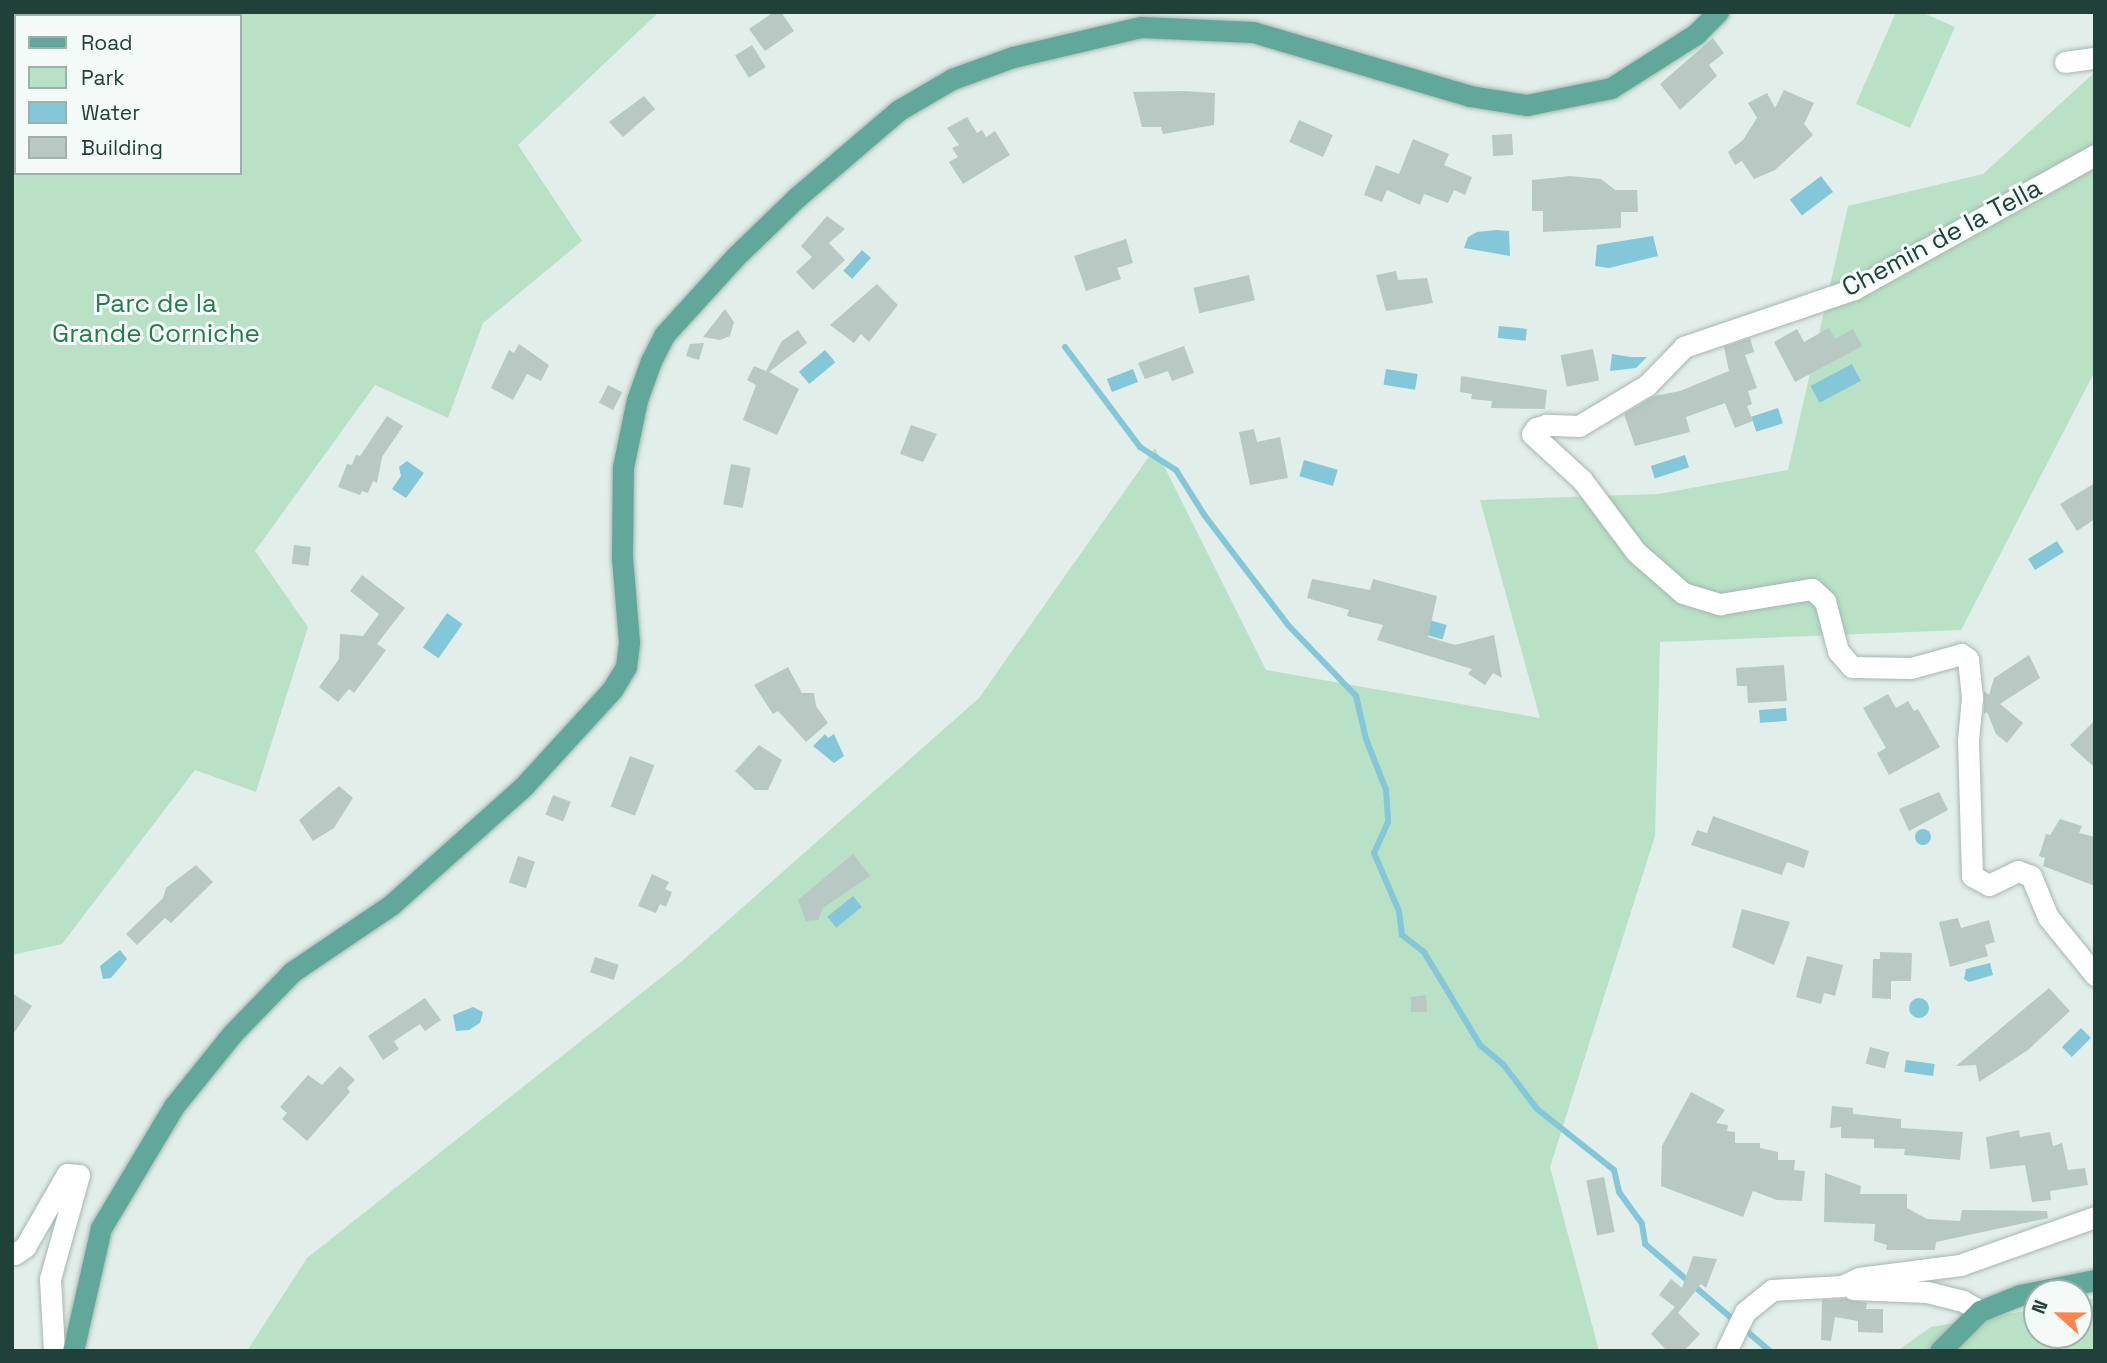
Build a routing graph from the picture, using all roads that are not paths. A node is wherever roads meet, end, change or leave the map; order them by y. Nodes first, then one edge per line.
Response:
1 (1718, 12) edge
2 (2095, 58) edge
3 (2065, 62) dead end
4 (2095, 155) edge
5 (2095, 975) edge
6 (2095, 1217) edge
7 (15, 1254) dead end
8 (2095, 1280) edge
9 (1842, 1286) junction
10 (1980, 1311) junction
11 (1729, 1341) edge
12 (54, 1351) edge
13 (73, 1351) edge
14 (1940, 1351) edge

1 - 13 main road
2 - 3 street
4 - 5 street, Chemin de la Tella
6 - 9 street
7 - 12 street
8 - 10 main road
9 - 10 street
9 - 11 street
10 - 14 main road

